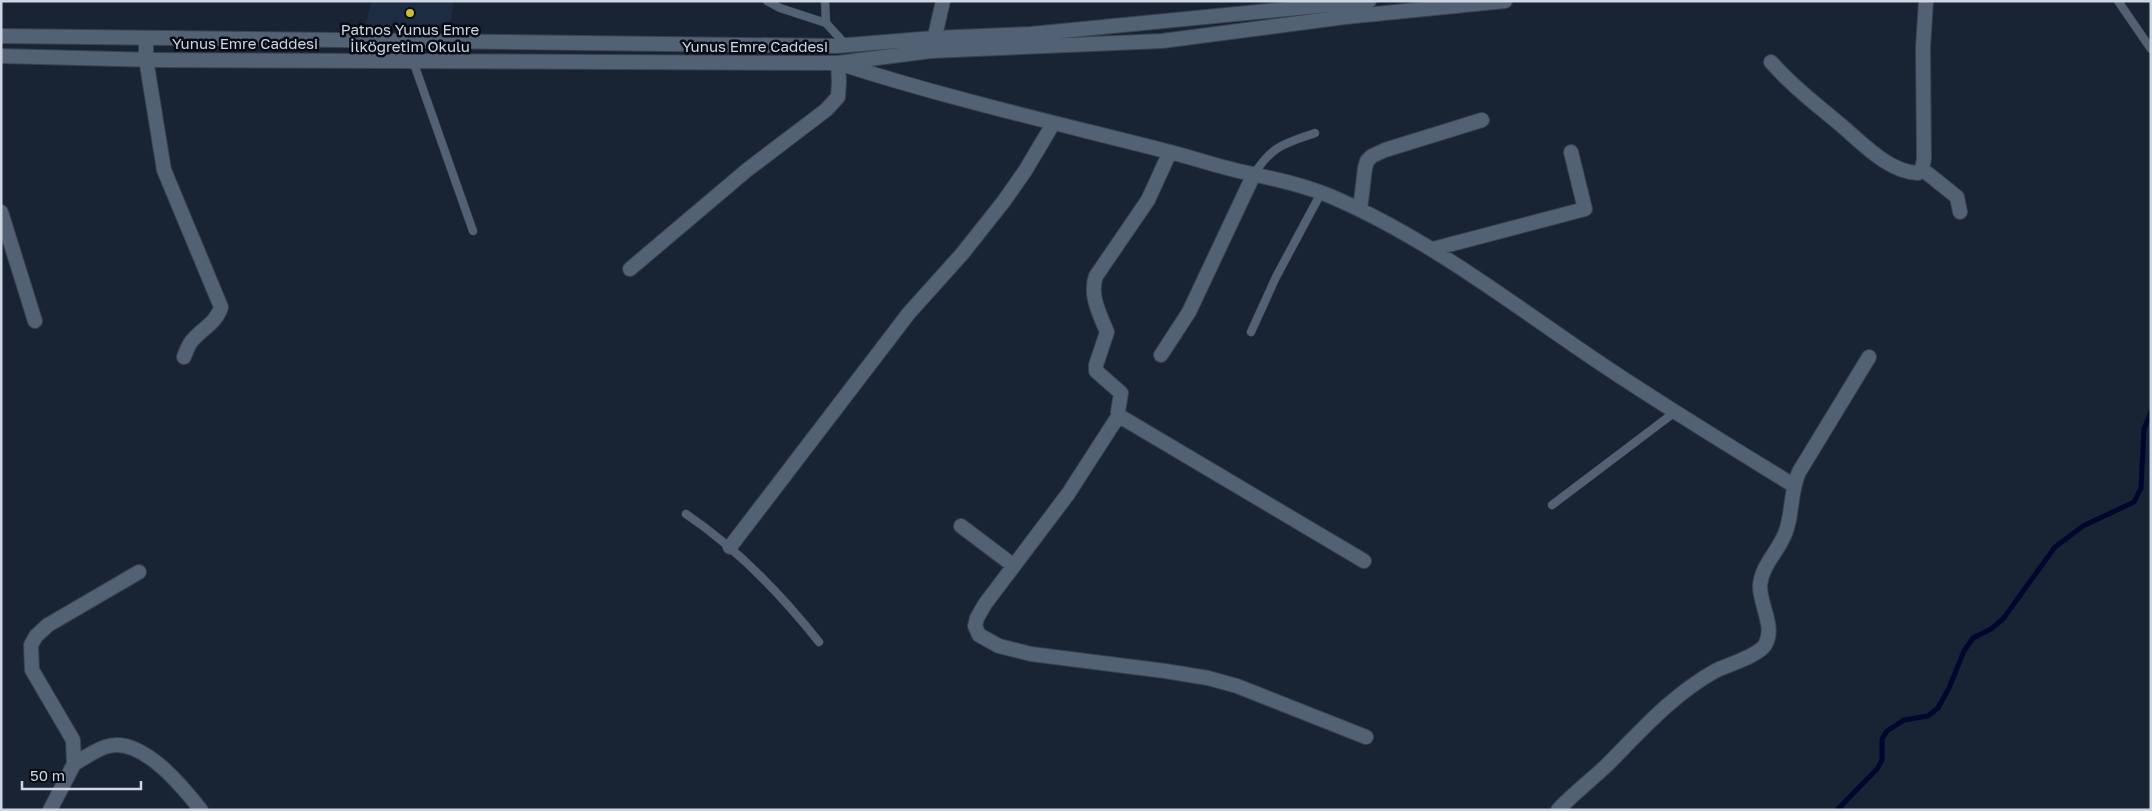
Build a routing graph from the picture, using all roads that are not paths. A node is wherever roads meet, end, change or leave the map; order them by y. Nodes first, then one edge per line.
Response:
1 (768, 1) edge
2 (825, 1) edge
3 (944, 1) edge
4 (1505, 1) edge
5 (1926, 1) edge
6 (2118, 1) edge
7 (1365, 2) edge
8 (1275, 7) edge
9 (826, 23) junction
10 (1, 36) edge
11 (146, 38) junction
12 (934, 38) junction
13 (846, 46) junction
14 (2151, 49) edge
15 (931, 52) junction
16 (1, 56) edge
17 (146, 59) junction
18 (413, 61) junction
19 (1771, 62) dead end
20 (838, 63) junction
21 (1482, 120) dead end
22 (1054, 124) junction
23 (1315, 133) dead end
24 (1170, 152) junction
25 (1570, 152) dead end
26 (1922, 169) junction
27 (1254, 174) junction
28 (1321, 193) junction
29 (1360, 210) junction
30 (1, 212) edge
31 (1960, 212) dead end
32 (473, 231) dead end
33 (1433, 249) junction
34 (630, 269) dead end
35 (34, 321) dead end
36 (1250, 332) dead end
37 (1161, 355) dead end
38 (184, 357) dead end
39 (1869, 357) dead end
40 (1675, 412) junction
41 (1119, 415) junction
42 (1793, 485) junction
43 (1552, 505) dead end
44 (686, 514) dead end
45 (962, 526) dead end
46 (730, 547) junction
47 (1364, 561) dead end
48 (1014, 566) junction
49 (139, 572) dead end
50 (819, 642) dead end
51 (1366, 737) dead end
52 (74, 764) junction
53 (50, 810) edge
54 (201, 810) edge
55 (1558, 810) edge

1 - 9 lane
2 - 9 lane
3 - 12 street
4 - 15 street, Yunus Emre Caddesi
5 - 26 street
6 - 14 lane
7 - 8 street, Yunus Emre Caddesi
8 - 12 street, Yunus Emre Caddesi
9 - 13 lane
10 - 11 street, Yunus Emre Caddesi
11 - 13 street, Yunus Emre Caddesi
11 - 17 street
12 - 13 street, Yunus Emre Caddesi
12 - 15 street
15 - 20 street, Yunus Emre Caddesi
16 - 17 street, Yunus Emre Caddesi
17 - 18 street, Yunus Emre Caddesi
17 - 38 street
18 - 20 street, Yunus Emre Caddesi
18 - 32 lane
19 - 26 street
20 - 22 street
20 - 34 street
21 - 29 street
22 - 24 street
22 - 46 street
23 - 27 lane
24 - 27 street
24 - 41 street
25 - 33 street
26 - 31 street
27 - 28 street
27 - 37 street
28 - 29 street
28 - 36 lane
29 - 33 street
30 - 35 street
33 - 40 street
39 - 42 street
40 - 42 street
40 - 43 lane
41 - 47 street
41 - 48 street
42 - 55 street
44 - 46 lane
45 - 48 street
46 - 50 lane
48 - 51 street
49 - 52 street
52 - 53 street
52 - 54 street

